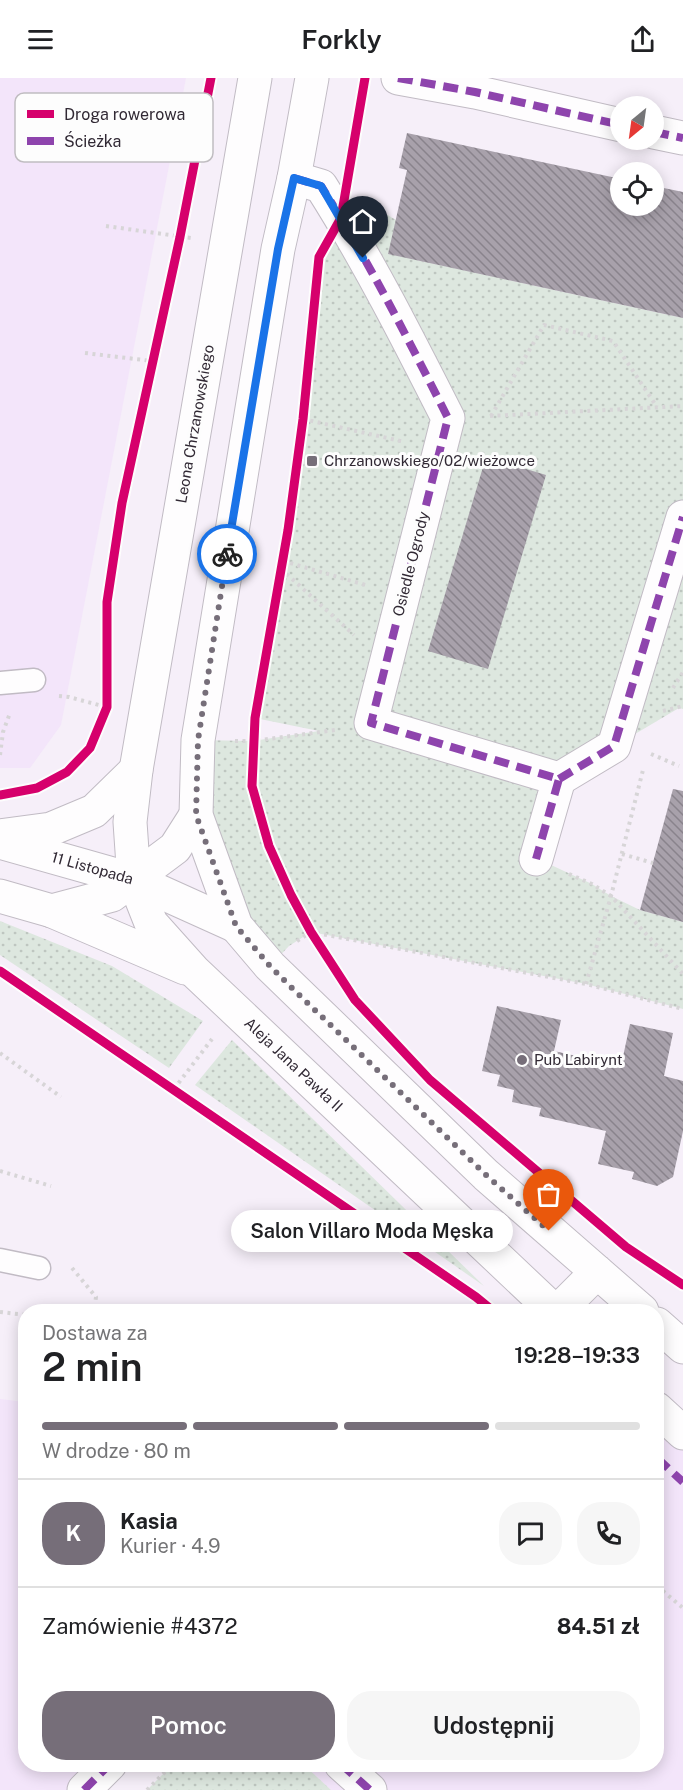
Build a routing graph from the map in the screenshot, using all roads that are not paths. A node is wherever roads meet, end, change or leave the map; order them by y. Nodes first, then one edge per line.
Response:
1 (255, 78) edge
2 (312, 78) edge
3 (398, 78) edge
4 (476, 85) edge
5 (610, 122) edge
6 (664, 134) edge
7 (683, 138) edge
8 (294, 178) junction
9 (683, 517) edge
10 (34, 680) dead end
11 (0, 683) edge
12 (136, 770) junction
13 (559, 779) junction
14 (196, 815) junction
15 (0, 836) edge
16 (0, 842) edge
17 (536, 859) road end
18 (134, 880) junction
19 (0, 896) edge
20 (52, 911) junction
21 (236, 926) junction
22 (194, 971) junction
23 (0, 1260) edge
24 (39, 1268) dead end
25 (597, 1272) junction
26 (549, 1304) edge
27 (563, 1304) edge
28 (634, 1304) edge
29 (664, 1330) edge
30 (683, 1347) edge
31 (664, 1415) edge
32 (683, 1433) edge
33 (102, 1772) edge
34 (350, 1772) edge
35 (84, 1790) edge
36 (370, 1790) edge

1 - 12 street, Leona Chrzanowskiego
2 - 8 street
3 - 4 street
4 - 5 street
6 - 7 street
8 - 13 street, Osiedle Ogrody
8 - 14 street
9 - 13 street
10 - 11 lane
12 - 15 street
12 - 18 street, Leona Chrzanowskiego
13 - 17 street
14 - 18 street
14 - 21 street
16 - 18 street, 11 Listopada
18 - 20 street, 11 Listopada
18 - 21 street
18 - 22 street, Aleja Jana Pawła II
19 - 20 street
20 - 22 street
21 - 25 street
22 - 26 street, Aleja Jana Pawła II
23 - 24 lane
25 - 27 street
25 - 28 street
29 - 30 street
31 - 32 street
33 - 35 street
34 - 36 street

